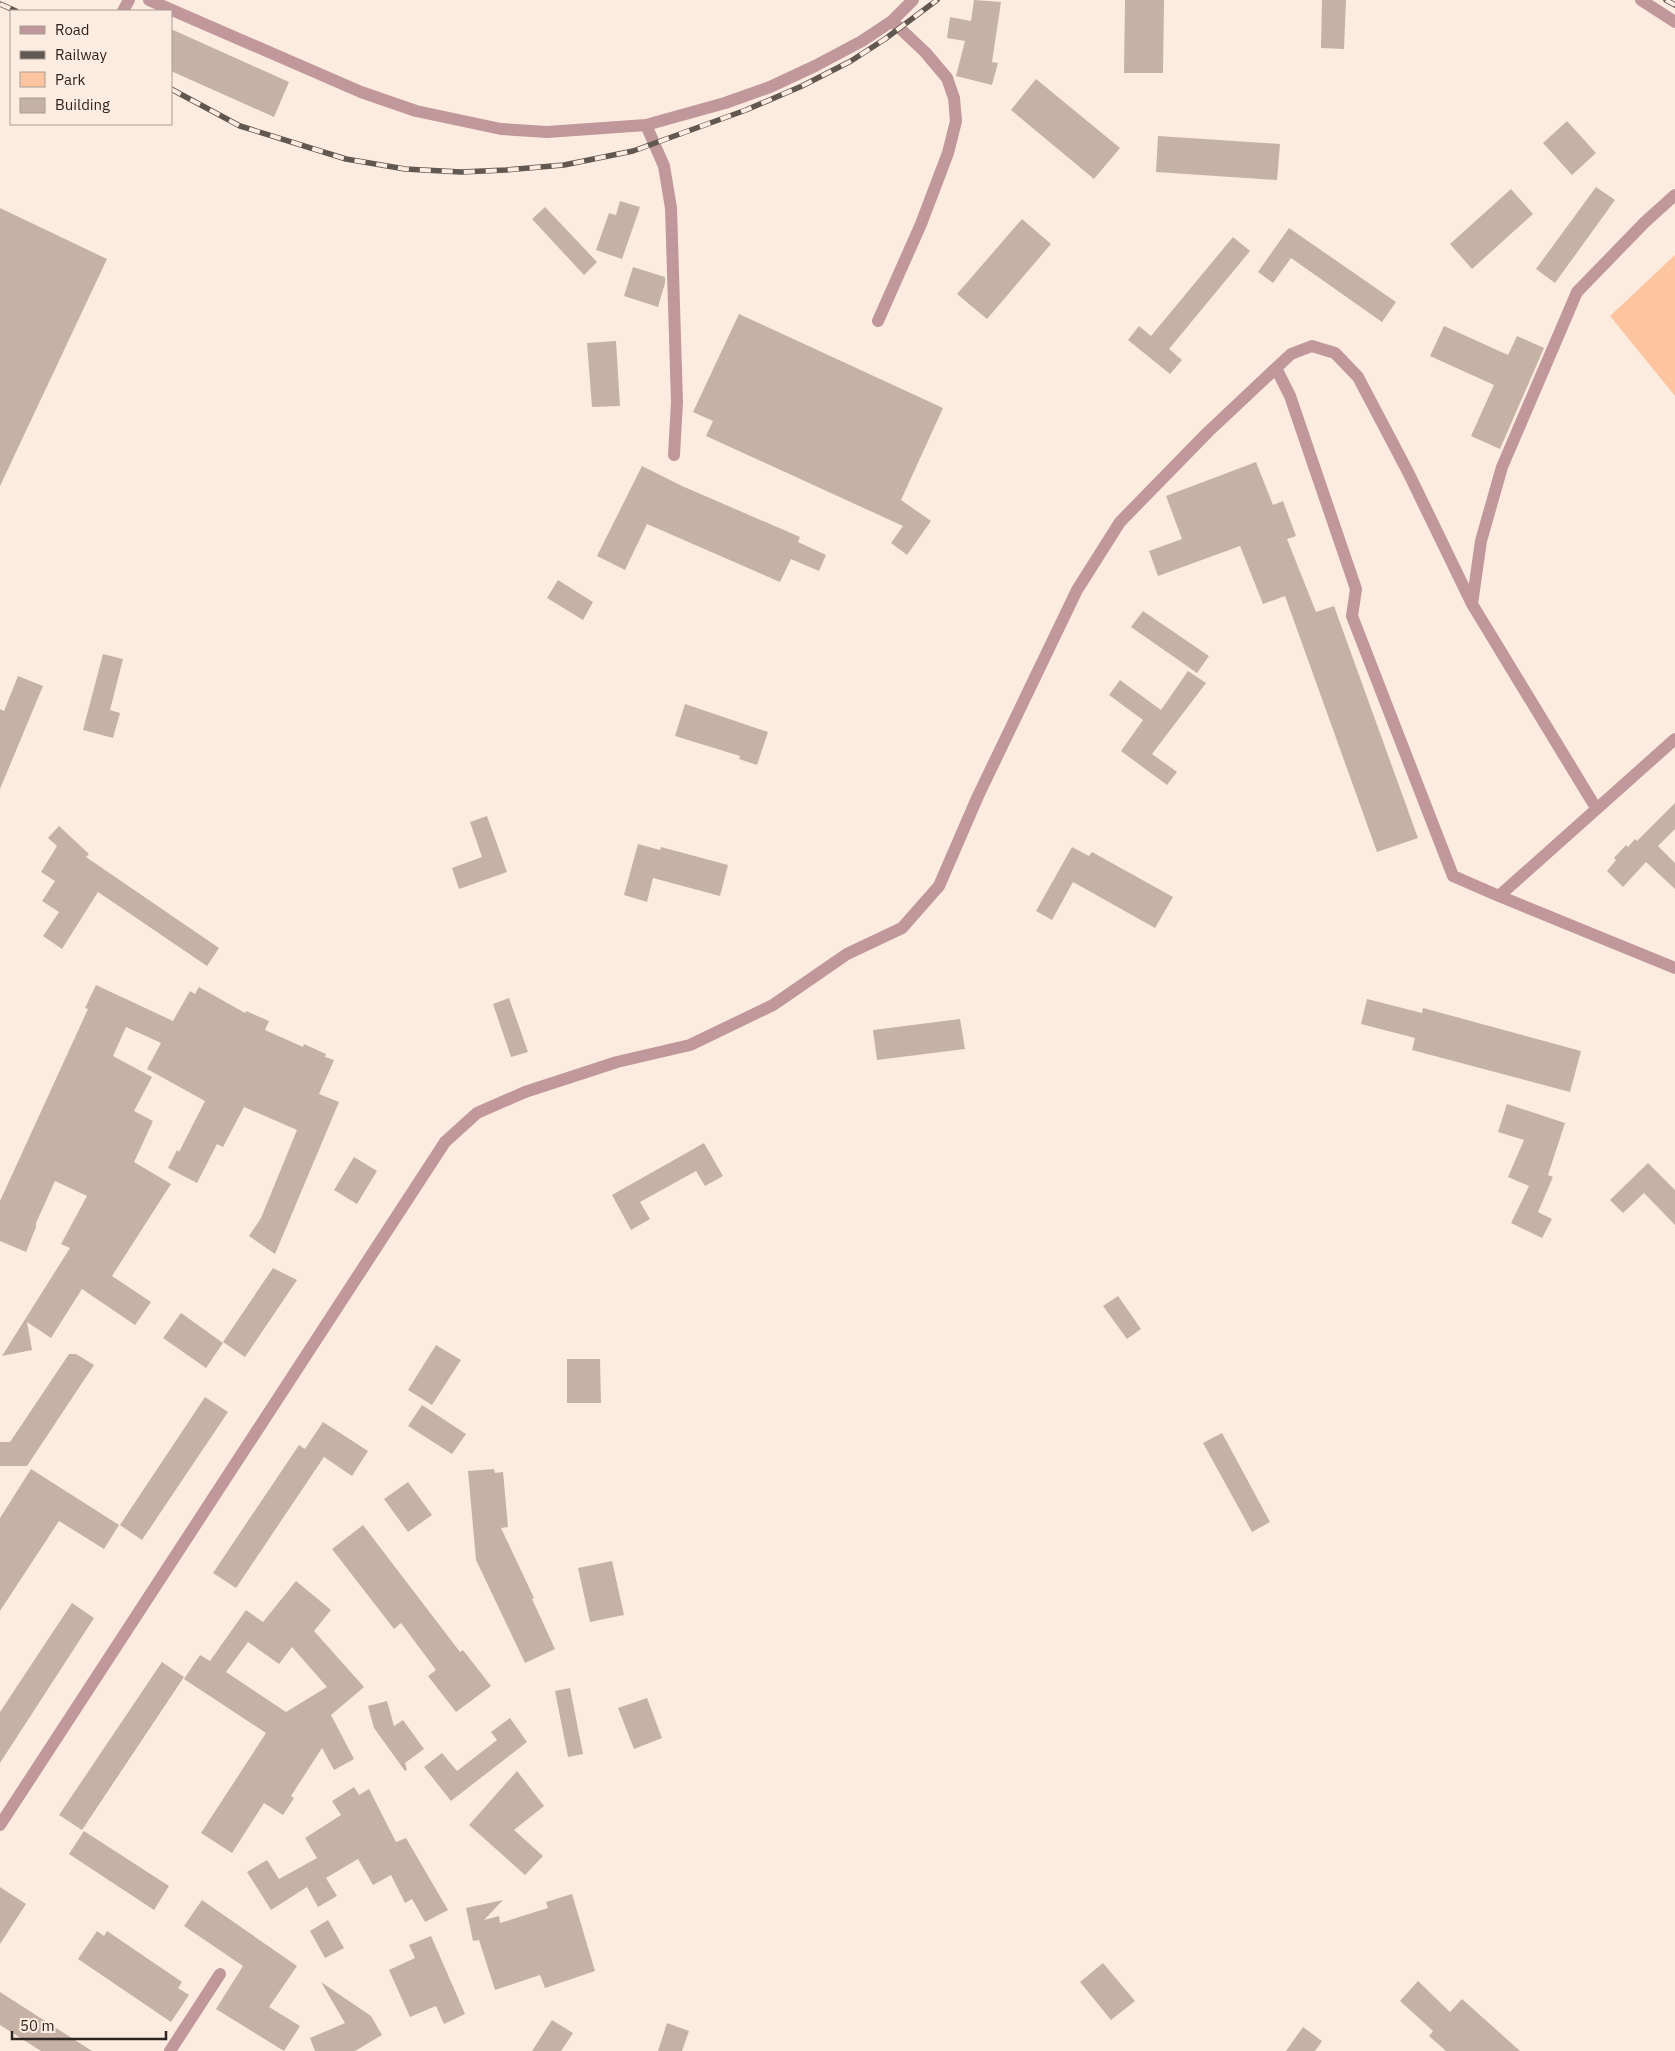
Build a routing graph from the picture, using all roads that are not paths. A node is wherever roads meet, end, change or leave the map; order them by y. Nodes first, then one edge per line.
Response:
1 (149, 0) edge
2 (913, 0) edge
3 (1641, 0) edge
4 (892, 21) junction
5 (1675, 22) edge
6 (646, 125) junction
7 (1675, 195) edge
8 (878, 321) dead end
9 (1276, 368) junction
10 (674, 455) dead end
11 (1472, 604) junction
12 (1675, 739) edge
13 (1596, 808) junction
14 (1499, 896) junction
15 (1675, 968) edge
16 (0, 1825) edge
17 (220, 1974) dead end
18 (170, 2051) edge

1 - 6 street
2 - 4 street
3 - 5 street
4 - 6 street
4 - 8 street
6 - 10 street
7 - 11 street
9 - 11 street
9 - 14 street
9 - 16 street
11 - 13 street
12 - 13 street
13 - 14 street
14 - 15 street
17 - 18 street

